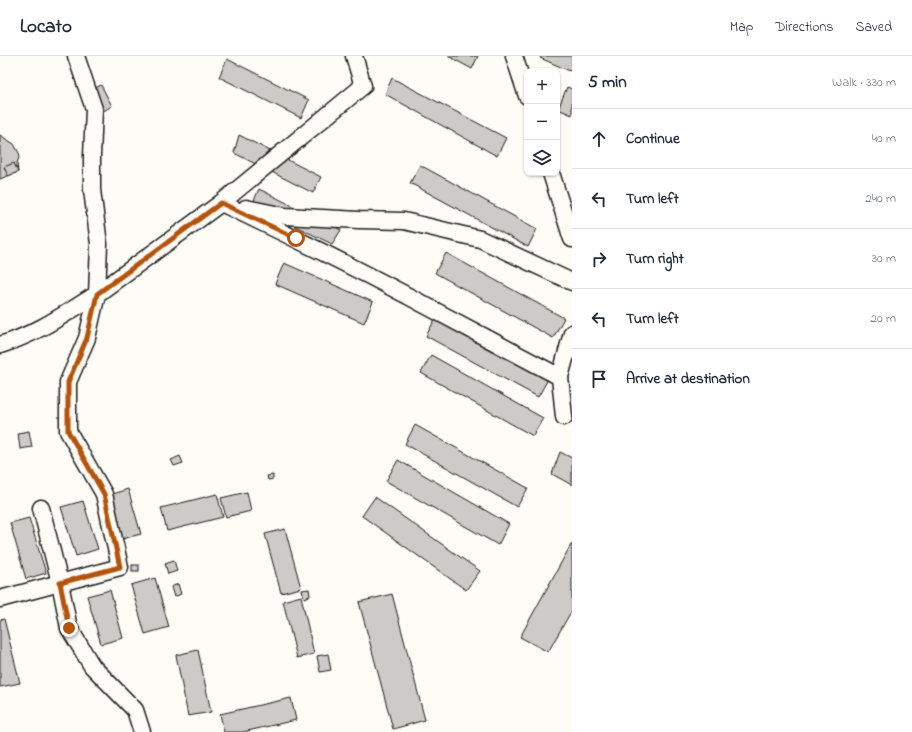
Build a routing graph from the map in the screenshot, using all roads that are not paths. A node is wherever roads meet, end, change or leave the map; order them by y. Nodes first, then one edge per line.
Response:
1 (76, 56) edge
2 (354, 56) edge
3 (514, 56) edge
4 (524, 87) edge
5 (552, 176) edge
6 (221, 203) junction
7 (572, 239) edge
8 (572, 282) edge
9 (97, 294) junction
10 (572, 333) edge
11 (0, 345) edge
12 (560, 377) junction
13 (564, 417) dead end
14 (41, 508) dead end
15 (60, 583) junction
16 (0, 599) edge
17 (142, 732) edge

1 - 9 street
2 - 6 street
3 - 4 street
5 - 7 street
6 - 8 street
6 - 9 street
6 - 12 street
9 - 11 street
9 - 15 street
10 - 12 street
12 - 13 street
14 - 15 street
15 - 16 street
15 - 17 street

